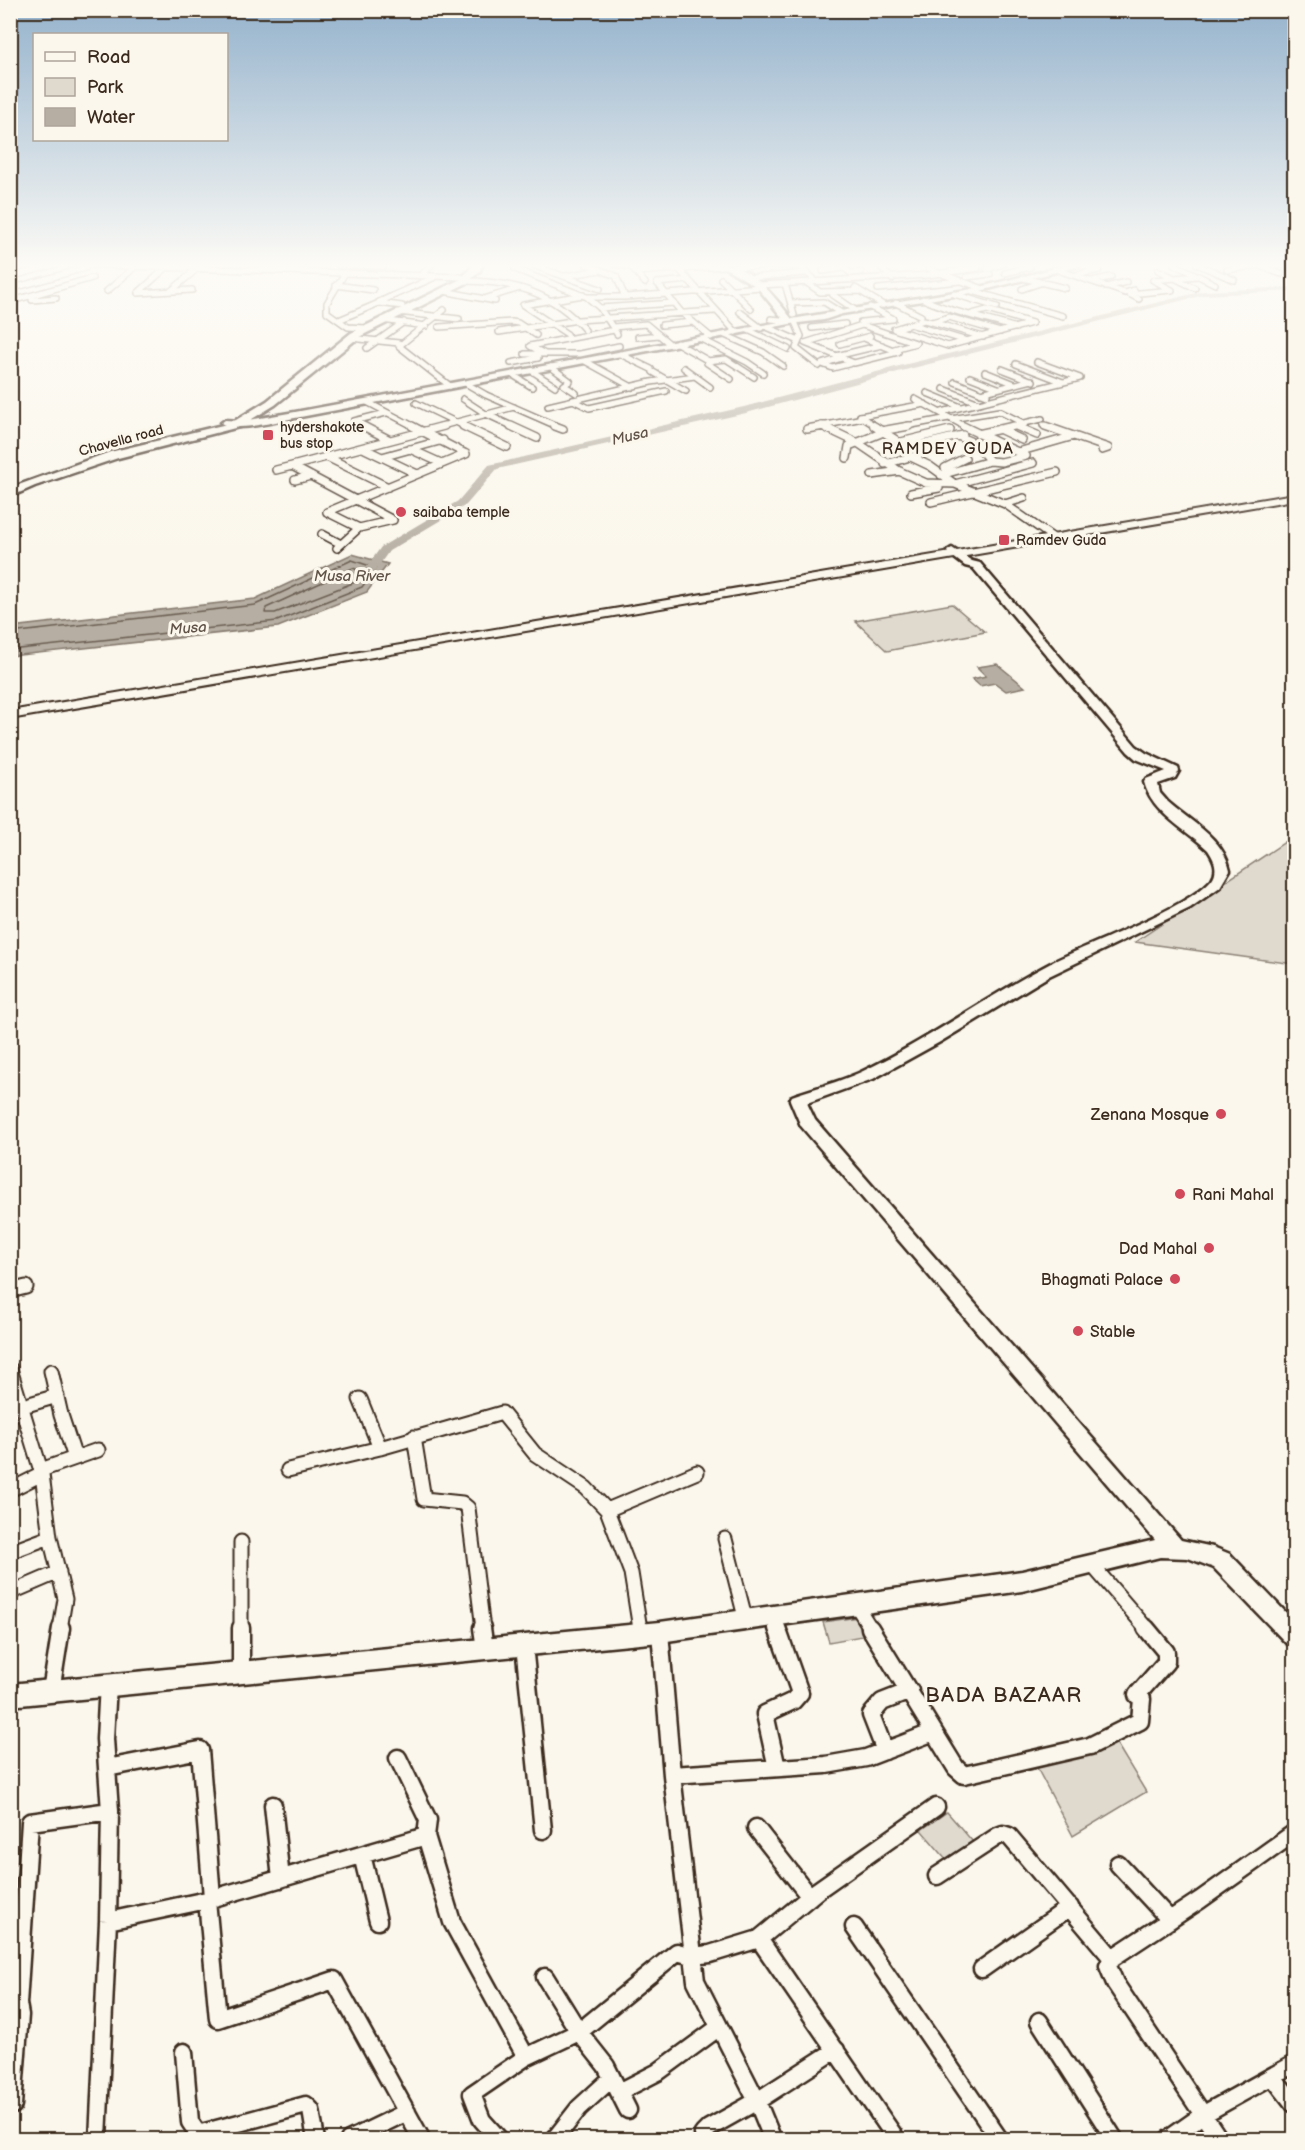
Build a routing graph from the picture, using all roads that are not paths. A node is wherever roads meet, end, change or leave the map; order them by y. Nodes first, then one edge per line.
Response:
1 (310, 364) edge
2 (317, 364) edge
3 (422, 364) edge
4 (560, 364) edge
5 (595, 364) edge
6 (640, 364) edge
7 (711, 364) edge
8 (734, 364) edge
9 (750, 364) edge
10 (823, 364) edge
11 (848, 364) edge
12 (1016, 364) dead end
13 (1043, 364) edge
14 (551, 367) junction
15 (684, 368) dead end
16 (1002, 369) dead end
17 (532, 371) junction
18 (985, 372) dead end
19 (763, 373) dead end
20 (513, 375) junction
21 (695, 376) junction
22 (754, 377) dead end
23 (970, 377) dead end
24 (731, 379) dead end
25 (667, 380) junction
26 (1032, 380) junction
27 (651, 382) junction
28 (955, 382) dead end
29 (1063, 382) junction
30 (467, 384) junction
31 (1015, 384) junction
32 (450, 386) junction
33 (555, 386) dead end
34 (1047, 386) junction
35 (532, 387) dead end
36 (632, 387) junction
37 (710, 387) dead end
38 (998, 388) junction
39 (944, 389) dead end
40 (613, 391) junction
41 (686, 391) dead end
42 (576, 393) dead end
43 (927, 393) dead end
44 (981, 393) junction
45 (938, 397) junction
46 (463, 399) dead end
47 (629, 399) junction
48 (995, 399) junction
49 (573, 400) junction
50 (367, 402) junction
51 (920, 402) junction
52 (416, 403) dead end
53 (979, 403) junction
54 (548, 406) dead end
55 (514, 407) junction
56 (962, 407) junction
57 (1012, 408) dead end
58 (938, 410) junction
59 (999, 411) junction
60 (386, 412) junction
61 (486, 414) junction
62 (978, 415) junction
63 (889, 417) dead end
64 (863, 418) junction
65 (950, 418) junction
66 (986, 419) dead end
67 (931, 420) junction
68 (455, 423) junction
69 (230, 424) junction
70 (1025, 424) junction
71 (822, 426) junction
72 (903, 426) junction
73 (1016, 426) junction
74 (999, 427) junction
75 (893, 428) junction
76 (563, 429) dead end
77 (807, 429) dead end
78 (950, 430) junction
79 (424, 431) junction
80 (881, 431) junction
81 (976, 433) junction
82 (960, 435) junction
83 (1037, 435) dead end
84 (924, 436) junction
85 (1074, 436) junction
86 (537, 438) dead end
87 (390, 440) junction
88 (443, 440) junction
89 (1022, 440) dead end
90 (914, 441) junction
91 (936, 441) junction
92 (858, 442) junction
93 (899, 444) junction
94 (363, 447) junction
95 (507, 447) dead end
96 (410, 449) junction
97 (1102, 450) dead end
98 (1018, 452) junction
99 (327, 457) junction
100 (382, 457) junction
101 (911, 457) junction
102 (976, 457) dead end
103 (847, 458) dead end
104 (990, 461) junction
105 (441, 463) junction
106 (887, 463) junction
107 (1033, 463) dead end
108 (878, 465) dead end
109 (292, 466) junction
110 (952, 466) junction
111 (276, 470) dead end
112 (960, 470) junction
113 (900, 471) junction
114 (1057, 472) dead end
115 (939, 473) junction
116 (417, 474) junction
117 (872, 475) dead end
118 (311, 476) junction
119 (295, 480) dead end
120 (932, 483) junction
121 (955, 484) junction
122 (10, 485) edge
123 (327, 485) junction
124 (388, 487) junction
125 (313, 489) dead end
126 (978, 493) junction
127 (10, 494) edge
128 (910, 494) dead end
129 (1294, 495) edge
130 (1024, 498) dead end
131 (357, 501) junction
132 (930, 502) dead end
133 (1005, 504) junction
134 (359, 528) junction
135 (322, 534) dead end
136 (1052, 537) junction
137 (972, 556) junction
138 (10, 713) edge
139 (26, 1287) dead end
140 (10, 1291) edge
141 (10, 1370) edge
142 (51, 1371) dead end
143 (57, 1396) junction
144 (360, 1399) dead end
145 (23, 1406) junction
146 (414, 1437) junction
147 (380, 1448) junction
148 (98, 1450) dead end
149 (75, 1458) junction
150 (288, 1470) dead end
151 (42, 1472) junction
152 (697, 1472) dead end
153 (10, 1490) edge
154 (607, 1510) junction
155 (50, 1537) junction
156 (725, 1539) dead end
157 (241, 1542) dead end
158 (1175, 1548) junction
159 (10, 1552) edge
160 (1092, 1565) junction
161 (59, 1572) junction
162 (10, 1593) edge
163 (856, 1605) junction
164 (773, 1617) junction
165 (746, 1621) junction
166 (650, 1633) junction
167 (1294, 1636) edge
168 (524, 1645) junction
169 (485, 1649) junction
170 (241, 1671) junction
171 (108, 1683) junction
172 (51, 1691) junction
173 (910, 1691) junction
174 (10, 1695) edge
175 (934, 1732) junction
176 (885, 1751) junction
177 (398, 1758) dead end
178 (107, 1768) junction
179 (777, 1768) junction
180 (672, 1775) junction
181 (273, 1805) dead end
182 (936, 1807) dead end
183 (110, 1811) junction
184 (756, 1828) dead end
185 (543, 1830) dead end
186 (1294, 1835) edge
187 (426, 1836) junction
188 (362, 1855) junction
189 (1118, 1864) dead end
190 (937, 1876) dead end
191 (280, 1879) junction
192 (810, 1897) junction
193 (210, 1899) junction
194 (1070, 1907) junction
195 (17, 1917) edge
196 (1170, 1920) junction
197 (108, 1921) junction
198 (378, 1921) dead end
199 (854, 1927) dead end
200 (759, 1939) junction
201 (692, 1956) junction
202 (1112, 1958) junction
203 (982, 1970) dead end
204 (545, 1977) dead end
205 (14, 2005) edge
206 (1039, 2021) dead end
207 (718, 2028) junction
208 (579, 2032) junction
209 (836, 2050) junction
210 (184, 2052) dead end
211 (526, 2056) junction
212 (1294, 2064) edge
213 (1273, 2077) junction
214 (616, 2085) junction
215 (757, 2102) junction
216 (1294, 2104) edge
217 (10, 2105) edge
218 (628, 2110) dead end
219 (407, 2112) junction
220 (1204, 2114) junction
221 (98, 2139) edge
222 (316, 2139) edge
223 (349, 2139) edge
224 (422, 2139) edge
225 (500, 2139) edge
226 (554, 2139) edge
227 (705, 2139) edge
228 (773, 2139) edge
229 (897, 2139) edge
230 (1000, 2139) edge
231 (1115, 2139) edge
232 (1167, 2139) edge
233 (1220, 2139) edge

1 - 69 highway, Chavella road
2 - 69 highway, Chavella road
3 - 32 street
4 - 14 street
5 - 36 street
6 - 25 street
7 - 24 street
8 - 22 street
9 - 19 street
10 - 11 street
12 - 29 street
13 - 29 street
14 - 17 street
14 - 42 street
15 - 21 street
16 - 26 street
17 - 20 street
17 - 33 street
18 - 31 street
20 - 30 street
20 - 35 street
21 - 25 street
21 - 37 street
23 - 38 street
25 - 27 street
25 - 41 street
26 - 31 street
26 - 34 street
27 - 36 street
27 - 47 street
28 - 44 street
29 - 34 street
30 - 32 street
30 - 55 street
31 - 38 street
32 - 50 street
34 - 48 street
36 - 40 street
38 - 44 street
39 - 53 street
40 - 47 street
40 - 49 street
43 - 45 street
44 - 48 street
45 - 51 street
45 - 56 street
46 - 61 street
47 - 49 street
48 - 53 street
49 - 54 street
50 - 60 street
50 - 69 street
51 - 58 street
51 - 64 street
52 - 68 street
53 - 56 street
55 - 61 street
55 - 76 street
56 - 58 street
57 - 59 street
58 - 63 street
58 - 65 street
59 - 62 street
59 - 70 street
60 - 79 street
60 - 87 street
61 - 68 street
61 - 86 street
62 - 65 street
62 - 66 street
64 - 71 street
64 - 80 street
65 - 67 street
65 - 81 street
67 - 72 street
67 - 78 street
68 - 79 street
68 - 95 street
69 - 122 highway, Chavella road
69 - 127 highway, Chavella road
70 - 73 street
70 - 85 street
71 - 77 street
71 - 92 street
72 - 75 street
72 - 84 street
73 - 74 street
73 - 83 street
74 - 81 street
74 - 89 street
75 - 80 street
75 - 90 street
78 - 82 street
78 - 84 street
79 - 87 street
79 - 88 street
80 - 92 street
80 - 93 street
81 - 82 street
81 - 98 street
82 - 91 street
82 - 104 street
84 - 90 street
84 - 91 street
85 - 97 street
85 - 98 street
87 - 94 street
88 - 96 street
88 - 105 street
90 - 91 street
90 - 93 street
90 - 101 street
92 - 103 street
92 - 106 street
93 - 101 street
94 - 99 street
94 - 100 street
96 - 100 street
96 - 105 street
98 - 104 street
99 - 109 street
99 - 124 street
100 - 116 street
101 - 106 street
101 - 115 street
102 - 110 street
104 - 112 street
105 - 116 street
106 - 108 street
106 - 113 street
107 - 121 street
109 - 111 street
109 - 118 street
110 - 112 street
110 - 115 street
112 - 115 street
113 - 117 street
113 - 120 street
114 - 126 street
115 - 121 street
116 - 124 street
118 - 119 street
118 - 123 street
120 - 121 street
120 - 128 street
121 - 126 street
123 - 125 street
123 - 131 street
124 - 131 street
126 - 132 street
126 - 133 street
129 - 136 main road
130 - 133 street
131 - 134 street
131 - 134 street
133 - 136 street
134 - 135 street
136 - 137 main road
137 - 138 main road
137 - 158 street
139 - 140 street
141 - 145 street
142 - 143 street
143 - 145 street
143 - 149 street
144 - 147 street
145 - 151 street
146 - 147 street
146 - 154 street
146 - 169 street
147 - 150 street
148 - 149 street
149 - 151 street
151 - 153 street
151 - 155 street
152 - 154 street
154 - 166 street
155 - 159 street
155 - 161 street
156 - 165 street
157 - 170 street
158 - 160 street
158 - 167 street
160 - 163 street
160 - 175 street
161 - 162 street
161 - 172 street
163 - 164 street
163 - 173 street
164 - 165 street
164 - 179 street
165 - 166 street
166 - 168 street
166 - 180 street
168 - 169 street
168 - 185 street
169 - 170 street
170 - 171 street
171 - 172 street
171 - 178 street
172 - 174 street
173 - 175 street
173 - 176 street
175 - 176 street
176 - 179 street
177 - 187 street
178 - 183 street
178 - 193 street
179 - 180 street
180 - 201 street
181 - 191 street
182 - 192 street
183 - 195 street
183 - 197 street
184 - 192 street
186 - 196 street
187 - 188 street
187 - 211 street
188 - 191 street
188 - 198 street
189 - 196 street
190 - 194 street
191 - 193 street
192 - 200 street
193 - 197 street
193 - 219 street
194 - 202 street
194 - 203 street
195 - 205 street
196 - 202 street
197 - 221 street
199 - 230 street
200 - 201 street
200 - 209 street
201 - 207 street
201 - 208 street
202 - 220 street
204 - 208 street
205 - 217 street
206 - 231 street
207 - 214 street
207 - 215 street
208 - 211 street
208 - 214 street
209 - 215 street
209 - 229 street
210 - 222 street
211 - 225 street
212 - 213 street
213 - 216 street
213 - 220 street
214 - 218 street
214 - 226 street
215 - 227 street
215 - 228 street
219 - 223 street
219 - 224 street
220 - 232 street
220 - 233 street

